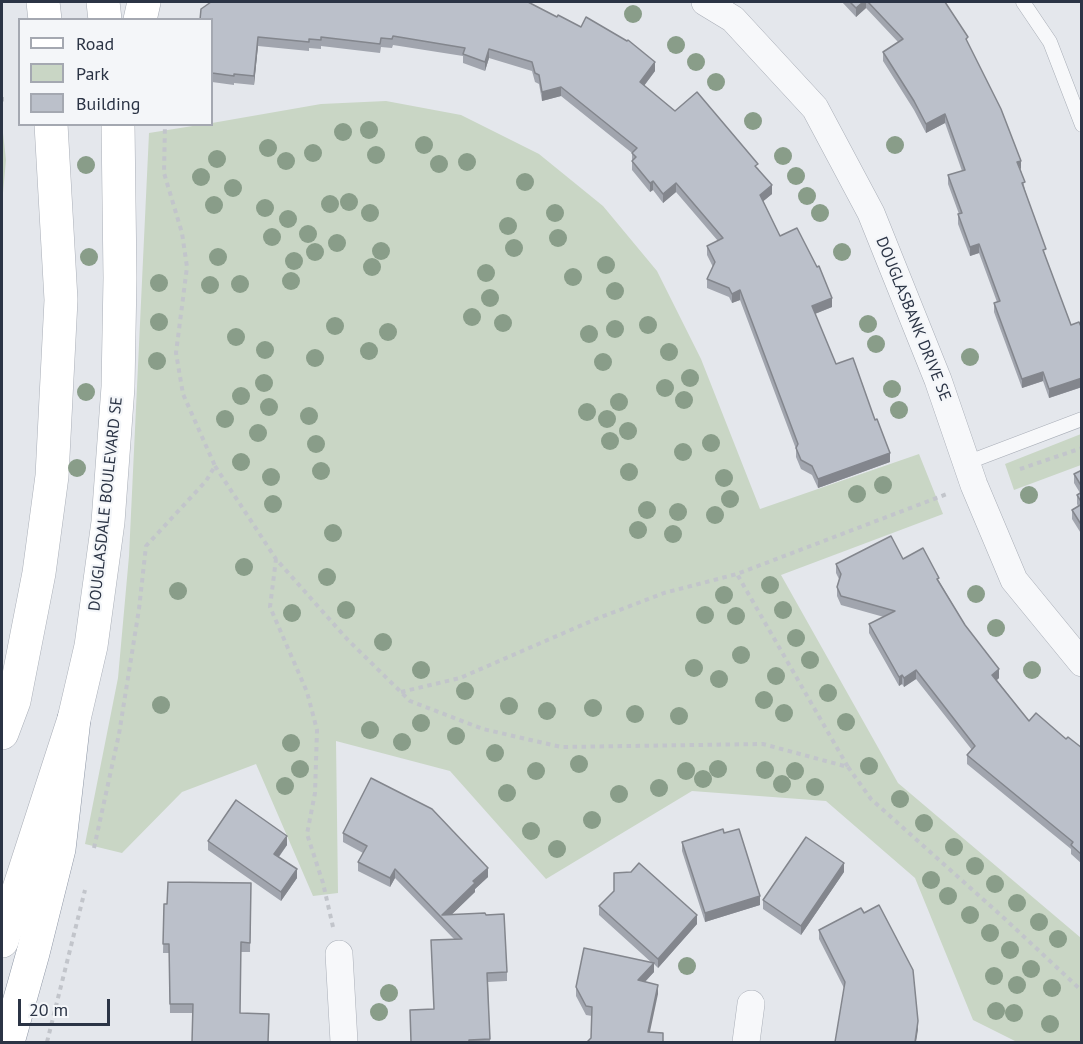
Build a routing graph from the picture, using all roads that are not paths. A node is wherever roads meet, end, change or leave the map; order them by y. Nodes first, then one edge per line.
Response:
1 (44, 2) edge
2 (103, 2) edge
3 (144, 2) edge
4 (705, 2) edge
5 (1023, 2) edge
6 (45, 18) edge
7 (105, 18) edge
8 (140, 18) edge
9 (1082, 125) edge
10 (51, 126) edge
11 (118, 126) edge
12 (1082, 419) edge
13 (966, 463) junction
14 (1082, 663) edge
15 (74, 719) junction
16 (2, 733) edge
17 (2, 941) edge
18 (339, 954) road end
19 (751, 1004) dead end
20 (8, 1042) edge
21 (344, 1042) edge
22 (746, 1042) edge

1 - 6 main road
2 - 7 main road
3 - 8 main road
4 - 13 street, DOUGLASBANK DRIVE SE
5 - 9 lane
10 - 16 main road
11 - 15 main road, DOUGLASDALE BOULEVARD SE
12 - 13 lane
13 - 14 street, DOUGLASBANK DRIVE SE
15 - 17 main road, DOUGLASDALE BOULEVARD SE
15 - 20 main road
18 - 21 street
19 - 22 street

